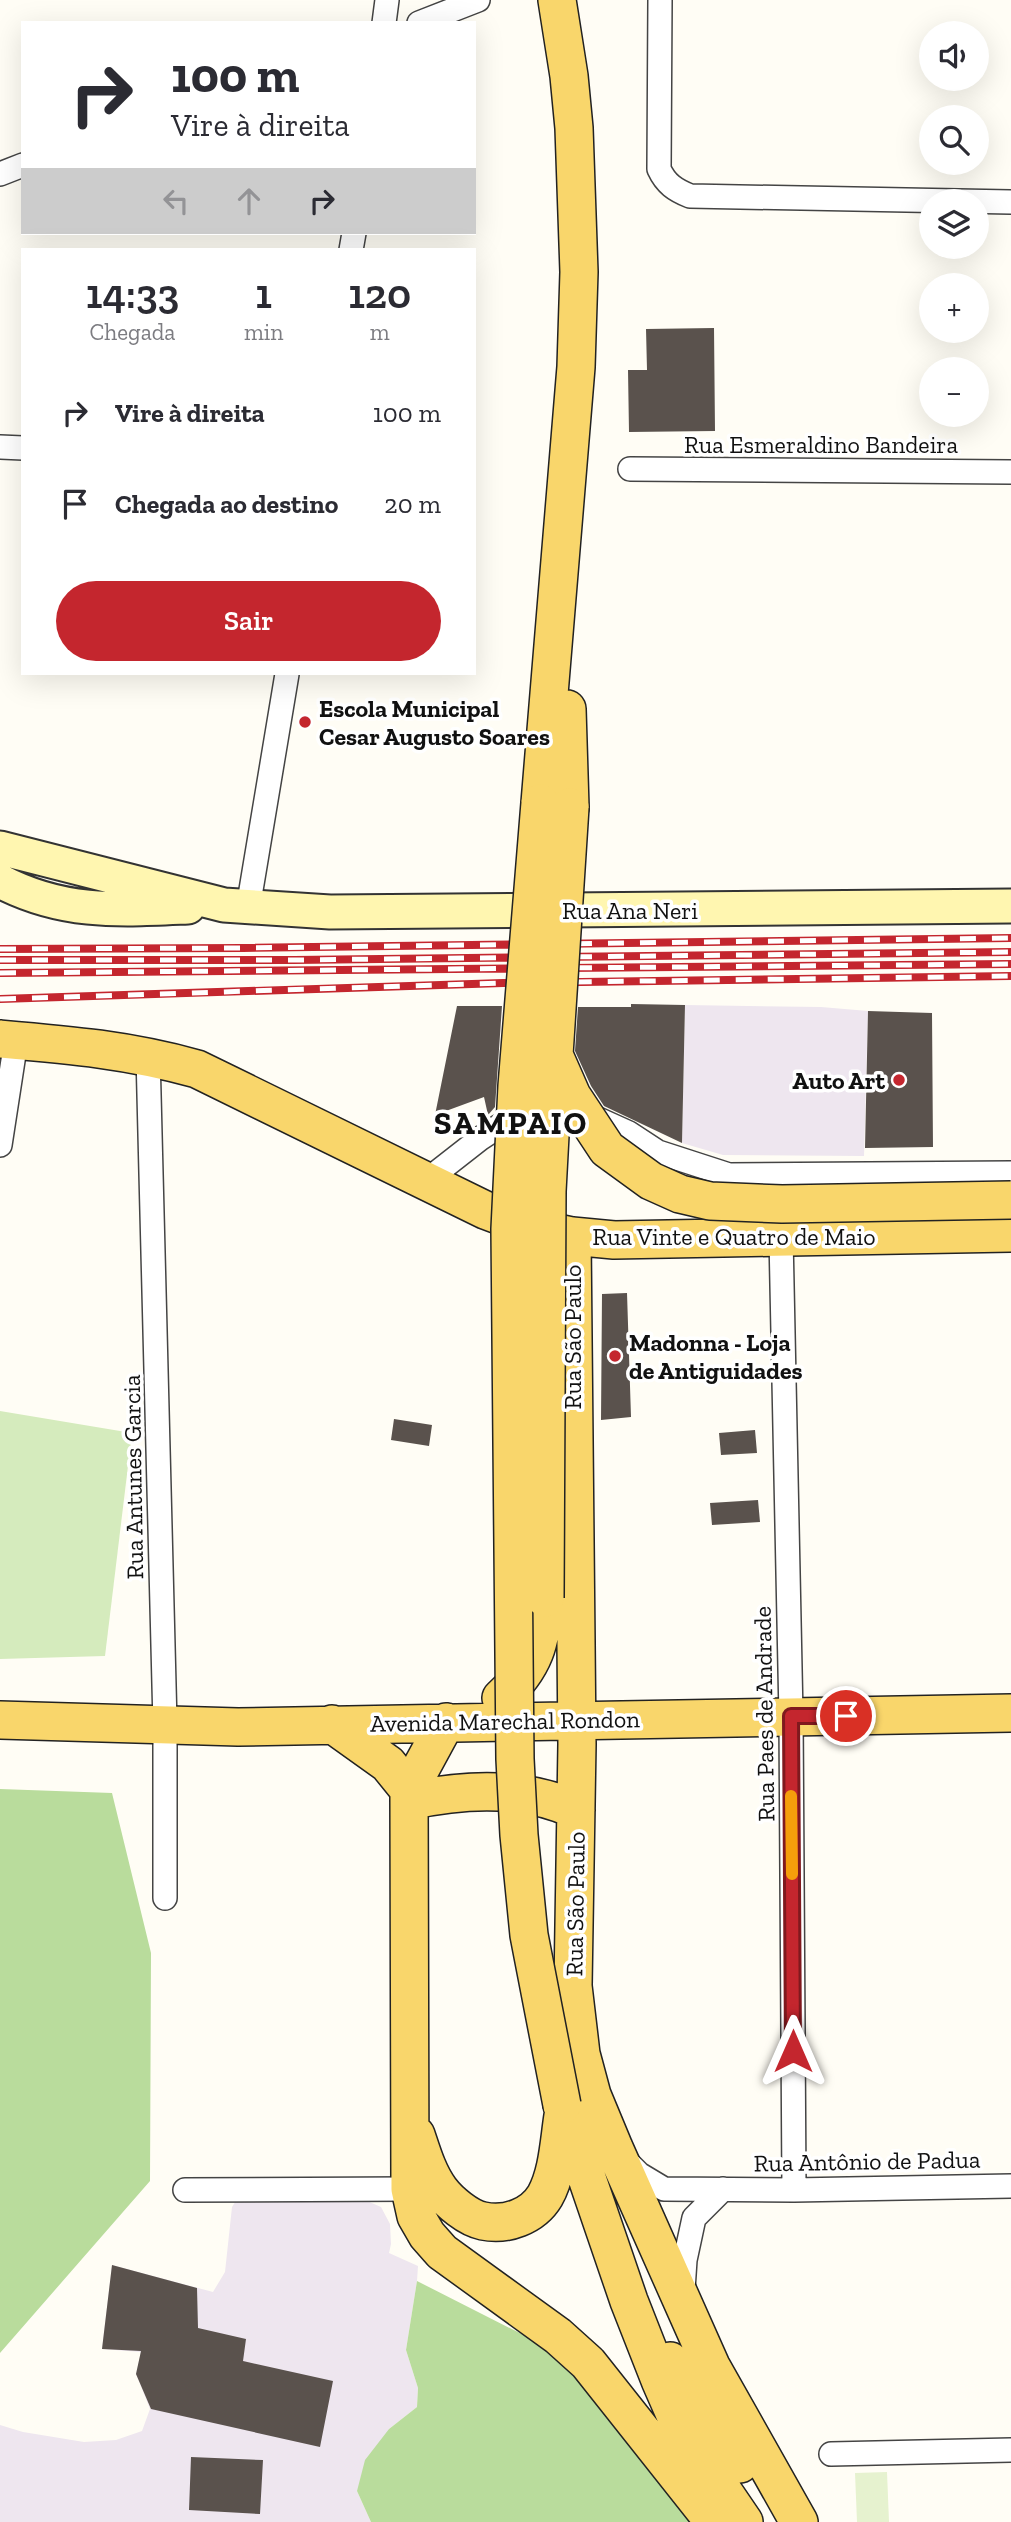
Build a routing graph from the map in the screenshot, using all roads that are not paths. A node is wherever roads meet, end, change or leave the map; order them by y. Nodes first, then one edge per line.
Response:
1 (387, 0) edge
2 (478, 0) edge
3 (557, 0) edge
4 (660, 0) edge
5 (384, 21) edge
6 (424, 21) edge
7 (21, 167) edge
8 (0, 174) edge
9 (1011, 202) edge
10 (0, 447) edge
11 (21, 448) edge
12 (630, 469) dead end
13 (1011, 472) edge
14 (287, 675) edge
15 (555, 805) junction
16 (0, 848) edge
17 (0, 881) edge
18 (1011, 906) edge
19 (236, 907) junction
20 (8, 1040) edge
21 (148, 1055) junction
22 (554, 1055) junction
23 (0, 1144) edge
24 (1011, 1173) edge
25 (426, 1181) junction
26 (1011, 1200) edge
27 (1011, 1233) edge
28 (572, 1236) junction
29 (781, 1237) junction
30 (1011, 1713) edge
31 (791, 1716) junction
32 (0, 1720) edge
33 (577, 1721) junction
34 (454, 1722) junction
35 (165, 1724) junction
36 (332, 1724) junction
37 (409, 1796) junction
38 (576, 1810) junction
39 (165, 1898) dead end
40 (408, 2107) junction
41 (563, 2108) junction
42 (614, 2148) junction
43 (1011, 2186) edge
44 (410, 2189) junction
45 (723, 2189) junction
46 (185, 2190) dead end
47 (794, 2190) junction
48 (683, 2300) junction
49 (629, 2301) junction
50 (1011, 2450) edge
51 (831, 2454) dead end
52 (714, 2522) edge
53 (744, 2522) edge
54 (786, 2522) edge
55 (799, 2522) edge

1 - 5 street
2 - 6 street
3 - 15 main road
4 - 9 street
7 - 8 street
10 - 11 street
12 - 13 street, Rua Esmeraldino Bandeira
14 - 19 street
15 - 22 main road, bridge
15 - 41 main road, bridge
16 - 19 main road
17 - 19 main road
18 - 19 main road, Rua Ana Neri
20 - 21 main road, Rua Vinte e Quatro de Maio
20 - 23 street
21 - 25 main road, Rua Vinte e Quatro de Maio
21 - 35 street, Rua Antunes Garcia
22 - 26 main road, bridge
22 - 34 main road, bridge
24 - 25 street
25 - 28 main road, Rua Vinte e Quatro de Maio
27 - 29 main road, Rua Vinte e Quatro de Maio
28 - 29 main road, Rua Vinte e Quatro de Maio
28 - 33 main road, Rua São Paulo
29 - 31 street, Rua Paes de Andrade
30 - 31 main road, Avenida Marechal Rondon
31 - 33 main road, Avenida Marechal Rondon
31 - 47 street, Rua Paes de Andrade
32 - 35 main road, Avenida Marechal Rondon
33 - 34 main road, Avenida Marechal Rondon
33 - 38 main road, Rua São Paulo
34 - 36 main road, Avenida Marechal Rondon
34 - 37 main road
35 - 36 main road, Avenida Marechal Rondon
35 - 39 street, Rua Antunes Garcia
36 - 37 main road
37 - 38 main road
37 - 40 main road
38 - 42 main road, Rua São Paulo
40 - 41 main road
40 - 44 main road
41 - 49 main road
42 - 45 street, Rua Antônio de Padua
42 - 48 main road, Rua São Paulo
43 - 47 street, Rua Antônio de Padua
44 - 46 street
44 - 52 main road
45 - 47 street, Rua Antônio de Padua
45 - 48 street, Rua Antônio de Padua
48 - 55 main road, Rua São Paulo
49 - 53 main road
49 - 54 main road
50 - 51 street

